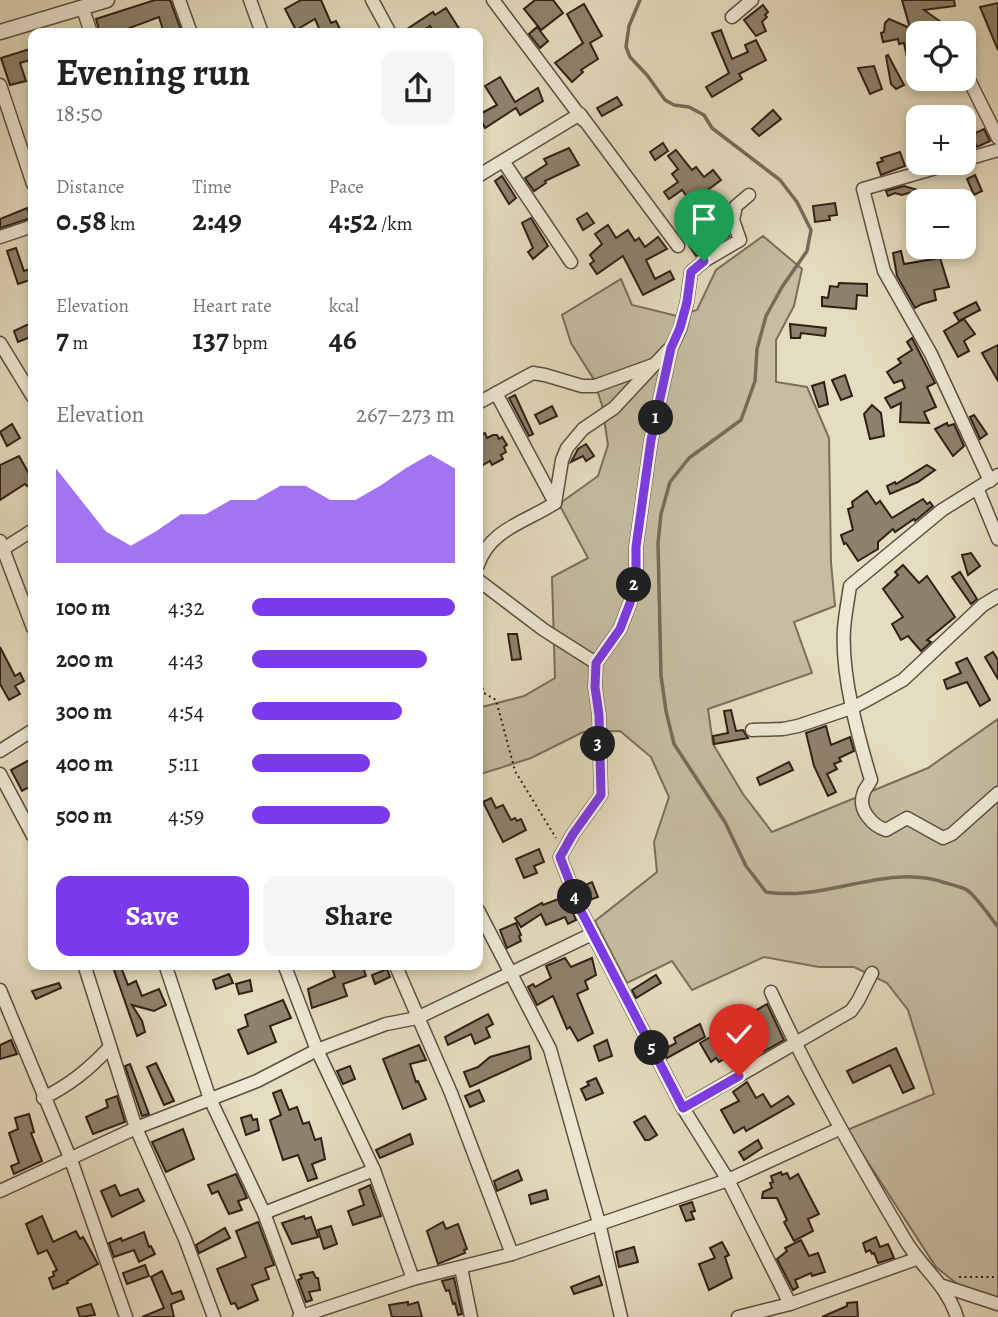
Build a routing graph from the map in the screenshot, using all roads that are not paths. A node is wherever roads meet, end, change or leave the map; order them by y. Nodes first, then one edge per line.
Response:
1 (107, 0) edge
2 (179, 0) edge
3 (250, 0) edge
4 (372, 0) edge
5 (493, 0) edge
6 (752, 0) edge
7 (83, 9) junction
8 (732, 16) dead end
9 (89, 28) edge
10 (189, 28) edge
11 (260, 28) edge
12 (387, 28) edge
13 (0, 32) edge
14 (0, 85) edge
15 (974, 91) edge
16 (580, 114) junction
17 (998, 138) edge
18 (998, 150) edge
19 (976, 156) edge
20 (503, 161) junction
21 (611, 164) dead end
22 (28, 169) edge
23 (483, 173) edge
24 (911, 175) edge
25 (749, 195) dead end
26 (28, 228) edge
27 (0, 237) edge
28 (678, 246) dead end
29 (572, 262) dead end
30 (0, 343) edge
31 (671, 348) junction
32 (3, 357) edge
33 (657, 363) junction
34 (28, 390) edge
35 (496, 393) junction
36 (483, 400) edge
37 (994, 478) edge
38 (978, 490) junction
39 (555, 503) junction
40 (28, 533) edge
41 (998, 539) edge
42 (1, 547) edge
43 (483, 553) edge
44 (483, 584) edge
45 (998, 596) edge
46 (28, 615) edge
47 (596, 663) junction
48 (854, 707) junction
49 (752, 730) dead end
50 (28, 733) edge
51 (0, 751) edge
52 (0, 774) edge
53 (998, 793) edge
54 (28, 827) edge
55 (483, 920) edge
56 (592, 934) junction
57 (86, 970) edge
58 (167, 970) edge
59 (286, 970) edge
60 (397, 970) edge
61 (510, 972) junction
62 (872, 973) dead end
63 (0, 990) edge
64 (771, 992) dead end
65 (3, 1008) edge
66 (417, 1018) junction
67 (795, 1043) junction
68 (109, 1048) junction
69 (317, 1050) junction
70 (43, 1098) junction
71 (209, 1099) junction
72 (683, 1108) junction
73 (136, 1128) junction
74 (839, 1129) junction
75 (71, 1160) junction
76 (374, 1170) junction
77 (728, 1180) junction
78 (0, 1191) edge
79 (264, 1213) junction
80 (599, 1223) junction
81 (512, 1254) junction
82 (916, 1259) junction
83 (461, 1268) junction
84 (413, 1279) junction
85 (940, 1282) junction
86 (790, 1304) junction
87 (998, 1304) edge
88 (126, 1317) edge
89 (215, 1317) edge
90 (301, 1317) edge
91 (471, 1317) edge
92 (621, 1317) edge
93 (738, 1317) edge
94 (957, 1317) edge

1 - 7 street
2 - 10 street
3 - 11 street
4 - 12 street
5 - 16 street
6 - 8 street
7 - 9 street
7 - 13 street
14 - 22 street
15 - 17 street
16 - 20 street
16 - 21 street
16 - 28 street
18 - 19 street
20 - 23 street
20 - 29 street
24 - 37 street
25 - 31 street
26 - 27 street
30 - 32 street
31 - 33 street
31 - 47 street
32 - 34 street
33 - 35 street
33 - 39 street
35 - 36 street
35 - 39 street
37 - 38 street
38 - 41 street
38 - 48 street
39 - 43 street
40 - 42 street
42 - 46 street
44 - 47 street
45 - 48 street
47 - 56 street
48 - 49 street
48 - 53 street
50 - 51 street
52 - 54 street
55 - 61 street
56 - 61 street
56 - 72 street
57 - 68 street
58 - 71 street
59 - 69 street
60 - 66 street
61 - 66 street
61 - 80 street
62 - 67 street
63 - 65 street
64 - 67 street
65 - 70 street
66 - 69 street
66 - 81 street
67 - 72 street
67 - 74 street
68 - 70 street
68 - 73 street
69 - 71 street
69 - 76 street
70 - 75 street
71 - 73 street
71 - 79 street
72 - 77 street
73 - 75 street
73 - 89 street
74 - 77 street
74 - 82 street
75 - 78 street
75 - 88 street
76 - 79 street
76 - 84 street
77 - 80 street
77 - 86 street
79 - 90 street
80 - 81 street
80 - 92 street
81 - 83 street
82 - 85 street
82 - 86 street
83 - 84 street
83 - 91 street
84 - 90 street
85 - 87 street
85 - 94 street
86 - 93 street

